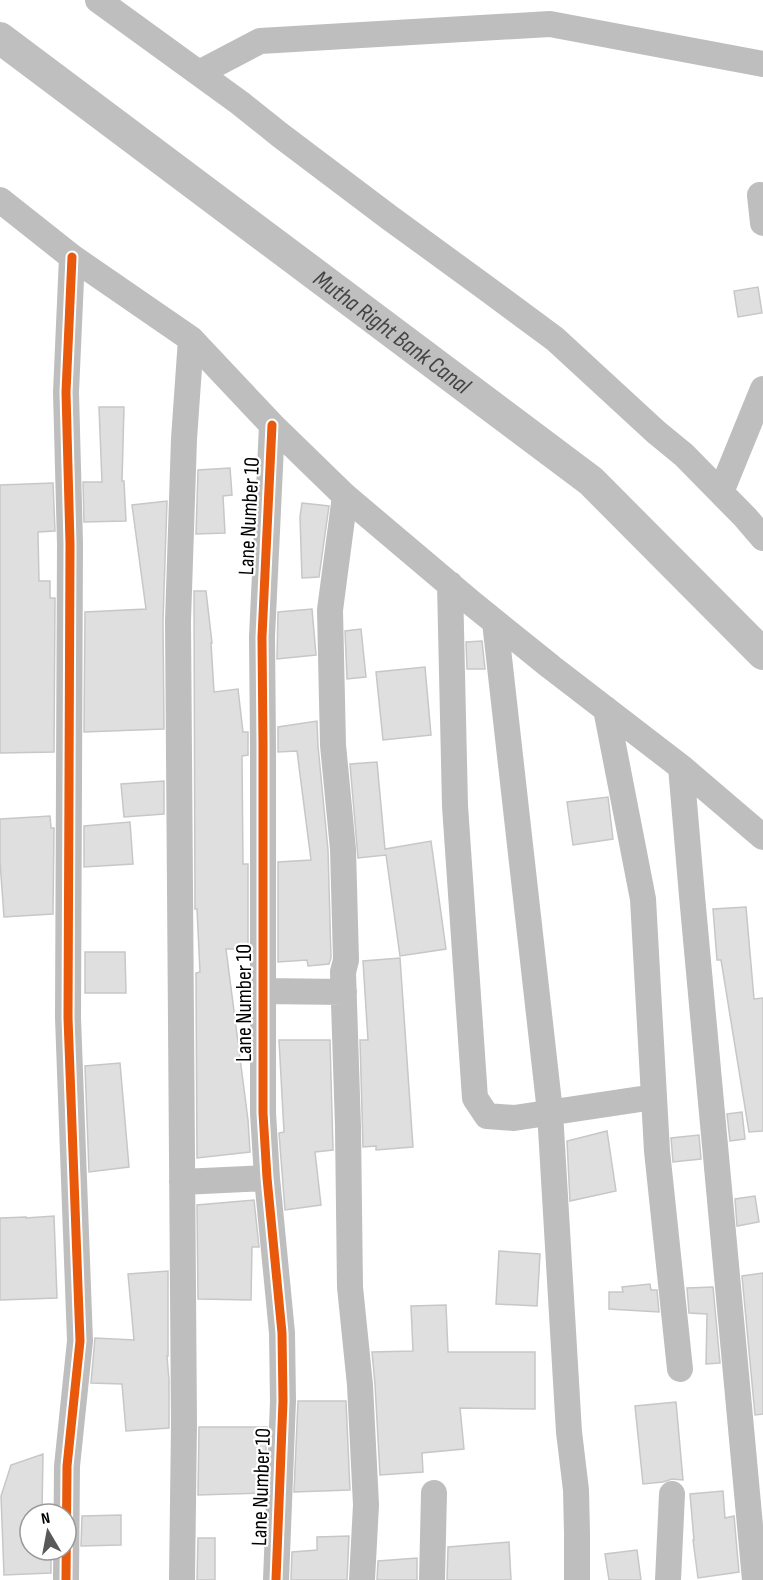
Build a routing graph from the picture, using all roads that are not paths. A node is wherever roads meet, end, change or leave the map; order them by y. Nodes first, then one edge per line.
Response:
1 (98, 0) edge
2 (763, 64) edge
3 (199, 73) junction
4 (760, 195) dead end
5 (0, 200) edge
6 (763, 224) edge
7 (72, 257) junction
8 (191, 339) junction
9 (763, 389) edge
10 (272, 425) junction
11 (721, 492) junction
12 (345, 496) junction
13 (763, 538) edge
14 (450, 584) junction
15 (495, 622) junction
16 (606, 709) junction
17 (681, 766) junction
18 (763, 837) edge
19 (263, 991) junction
20 (344, 992) junction
21 (654, 1096) junction
22 (550, 1112) junction
23 (267, 1178) junction
24 (182, 1182) junction
25 (680, 1369) dead end
26 (434, 1493) dead end
27 (672, 1494) dead end
28 (756, 1504) edge
29 (66, 1580) edge
30 (182, 1580) edge
31 (276, 1580) edge
32 (362, 1580) edge
33 (432, 1580) edge
34 (577, 1580) edge
35 (668, 1580) edge
36 (755, 1580) edge

1 - 3 street
2 - 3 street
3 - 11 street
4 - 6 street
5 - 7 street
7 - 8 street
7 - 29 street
8 - 10 street
8 - 24 street
9 - 11 street
10 - 12 street
10 - 19 street, Lane Number 10
11 - 13 street
12 - 14 street
12 - 20 street
14 - 15 street
14 - 22 street
15 - 16 street
15 - 22 street
16 - 17 street
16 - 21 street
17 - 18 street
17 - 28 street
19 - 20 street
19 - 23 street, Lane Number 10
20 - 32 street
21 - 22 street
21 - 25 street
22 - 34 street
23 - 24 street
23 - 31 street, Lane Number 10
24 - 30 street
26 - 33 street
27 - 35 street
28 - 36 street

